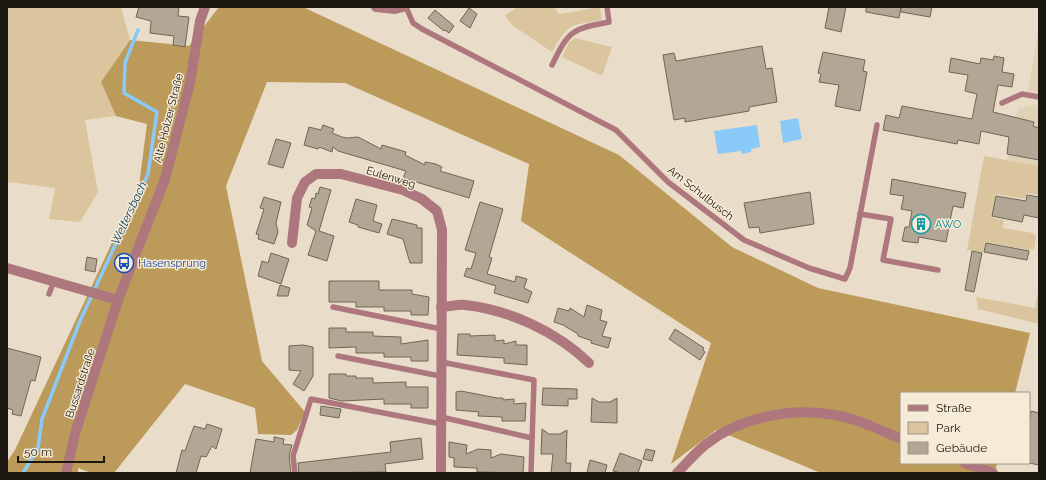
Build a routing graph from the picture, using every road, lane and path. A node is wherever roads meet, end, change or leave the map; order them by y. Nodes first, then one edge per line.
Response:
1 (205, 7) edge
2 (376, 7) edge
3 (405, 7) edge
4 (607, 7) edge
5 (552, 65) dead end
6 (1039, 97) edge
7 (1002, 103) dead end
8 (876, 125) dead end
9 (860, 214) junction
10 (292, 243) dead end
11 (7, 268) edge
12 (938, 270) dead end
13 (54, 281) junction
14 (49, 294) dead end
15 (118, 300) junction
16 (332, 307) dead end
17 (441, 307) junction
18 (441, 329) junction
19 (338, 356) dead end
20 (440, 362) junction
21 (589, 363) dead end
22 (440, 376) junction
23 (440, 421) junction
24 (532, 438) junction
25 (900, 439) edge
26 (968, 464) edge
27 (66, 473) edge
28 (295, 473) edge
29 (441, 473) edge
30 (531, 473) edge
31 (677, 473) edge
32 (994, 473) edge

1 - 15 street, Alte Holzer Straße
2 - 3 street
3 - 9 lane, Am Schulbusch
4 - 5 lane
6 - 7 lane
8 - 9 lane, Am Schulbusch
9 - 12 lane
10 - 17 street, Eulenweg
11 - 13 street
13 - 14 lane
13 - 15 street
15 - 27 street, Bussardstraße
16 - 18 lane
17 - 18 street, Eulenweg
17 - 21 street
18 - 20 street, Eulenweg
19 - 22 lane
20 - 22 street, Eulenweg
20 - 24 lane
22 - 23 street, Eulenweg
23 - 24 lane
23 - 28 lane
23 - 29 street, Eulenweg
24 - 30 lane
25 - 31 street
26 - 32 street

